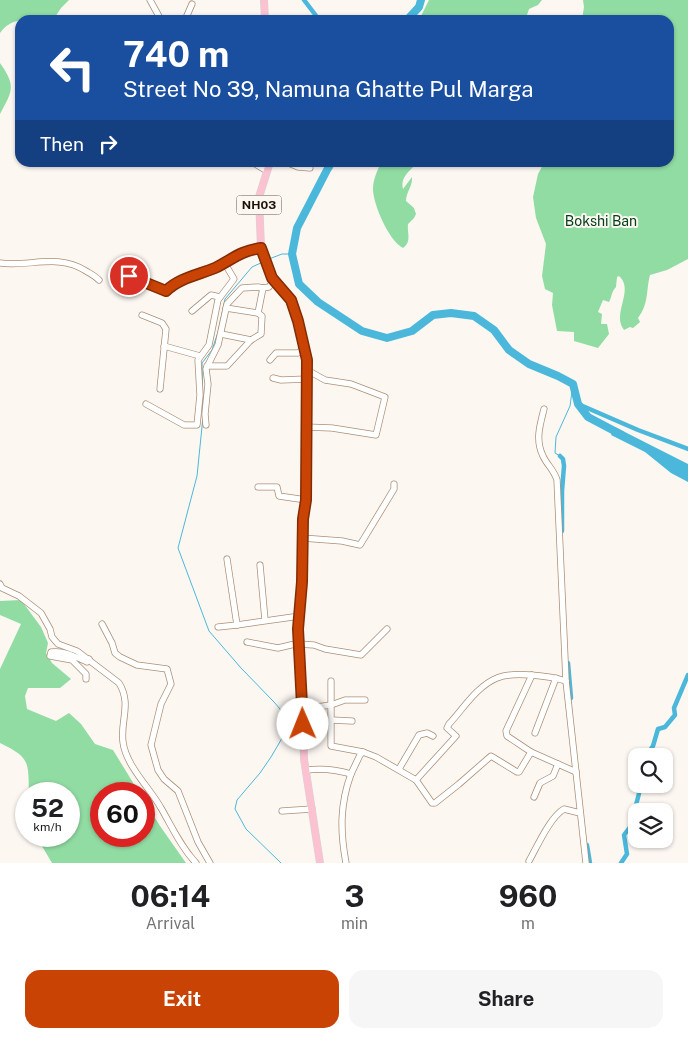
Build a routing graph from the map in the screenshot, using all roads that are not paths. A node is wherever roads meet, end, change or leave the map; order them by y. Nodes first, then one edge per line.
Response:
1 (150, 0) edge
2 (264, 0) edge
3 (192, 4) dead end
4 (158, 15) edge
5 (187, 15) edge
6 (265, 15) edge
7 (260, 167) edge
8 (268, 167) edge
9 (298, 167) edge
10 (310, 168) dead end
11 (267, 171) junction
12 (261, 248) junction
13 (224, 262) junction
14 (0, 263) edge
15 (129, 276) dead end
16 (99, 280) dead end
17 (274, 280) junction
18 (263, 288) junction
19 (220, 297) junction
20 (226, 308) junction
21 (192, 311) dead end
22 (258, 313) junction
23 (142, 316) dead end
24 (221, 334) junction
25 (251, 340) junction
26 (164, 346) junction
27 (303, 349) junction
28 (200, 356) junction
29 (270, 360) dead end
30 (207, 366) junction
31 (307, 370) junction
32 (273, 378) dead end
33 (307, 379) junction
34 (160, 389) dead end
35 (146, 404) dead end
36 (544, 409) dead end
37 (206, 425) dead end
38 (306, 427) junction
39 (258, 486) dead end
40 (394, 486) dead end
41 (306, 500) junction
42 (302, 538) junction
43 (227, 559) dead end
44 (260, 565) dead end
45 (0, 584) edge
46 (300, 616) junction
47 (265, 620) junction
48 (102, 624) dead end
49 (237, 625) junction
50 (218, 627) dead end
51 (387, 629) dead end
52 (247, 642) dead end
53 (298, 644) junction
54 (88, 660) junction
55 (532, 675) junction
56 (556, 678) junction
57 (86, 679) dead end
58 (331, 681) dead end
59 (566, 681) junction
60 (365, 700) dead end
61 (331, 705) junction
62 (302, 709) junction
63 (331, 720) junction
64 (352, 721) dead end
65 (535, 733) dead end
66 (433, 736) dead end
67 (363, 752) junction
68 (531, 752) junction
69 (558, 764) junction
70 (398, 769) junction
71 (306, 770) junction
72 (576, 772) junction
73 (351, 774) junction
74 (416, 780) junction
75 (534, 797) dead end
76 (312, 809) junction
77 (282, 811) dead end
78 (580, 813) junction
79 (530, 861) dead end
80 (196, 863) edge
81 (210, 863) edge
82 (320, 863) edge
83 (346, 863) edge
84 (586, 863) edge

1 - 4 street
2 - 6 main road
3 - 5 street
7 - 11 street
8 - 11 main road, NH03
9 - 10 street
11 - 12 main road, NH03
12 - 13 street
12 - 17 main road, NH03
13 - 15 street
13 - 19 street
14 - 16 street
17 - 18 street
17 - 27 main road, NH03
18 - 20 street
18 - 22 street
19 - 21 street
19 - 28 street
20 - 22 street
20 - 24 street
22 - 25 street
23 - 26 street
24 - 25 street
24 - 30 street
25 - 30 street
26 - 28 street
26 - 34 street
27 - 29 street
27 - 31 main road, NH03
28 - 35 street
30 - 37 street
31 - 33 main road, NH03
31 - 38 street
32 - 33 street
33 - 38 main road, NH03
36 - 59 street
38 - 41 main road, NH03
39 - 41 street
40 - 42 street
41 - 42 main road, NH03
42 - 46 main road, NH03
43 - 49 street
44 - 47 street
45 - 54 street
46 - 47 street
46 - 53 main road, NH03
47 - 49 street
48 - 81 street
49 - 50 street
51 - 53 street
52 - 53 street
53 - 62 main road, NH03
54 - 57 street
54 - 80 street
55 - 56 street
55 - 68 street
55 - 74 street
56 - 59 street
56 - 65 street
58 - 61 street
59 - 72 street
60 - 61 street
61 - 62 street
61 - 63 street
62 - 71 main road, NH03
63 - 64 street
63 - 67 street
66 - 70 street
67 - 70 street
67 - 73 street
68 - 69 street
68 - 74 street
69 - 72 street
69 - 75 street
70 - 74 street
71 - 73 street
71 - 76 main road, NH03
72 - 78 street
73 - 83 street
76 - 77 street
76 - 82 main road, NH03
78 - 79 street
78 - 84 street

